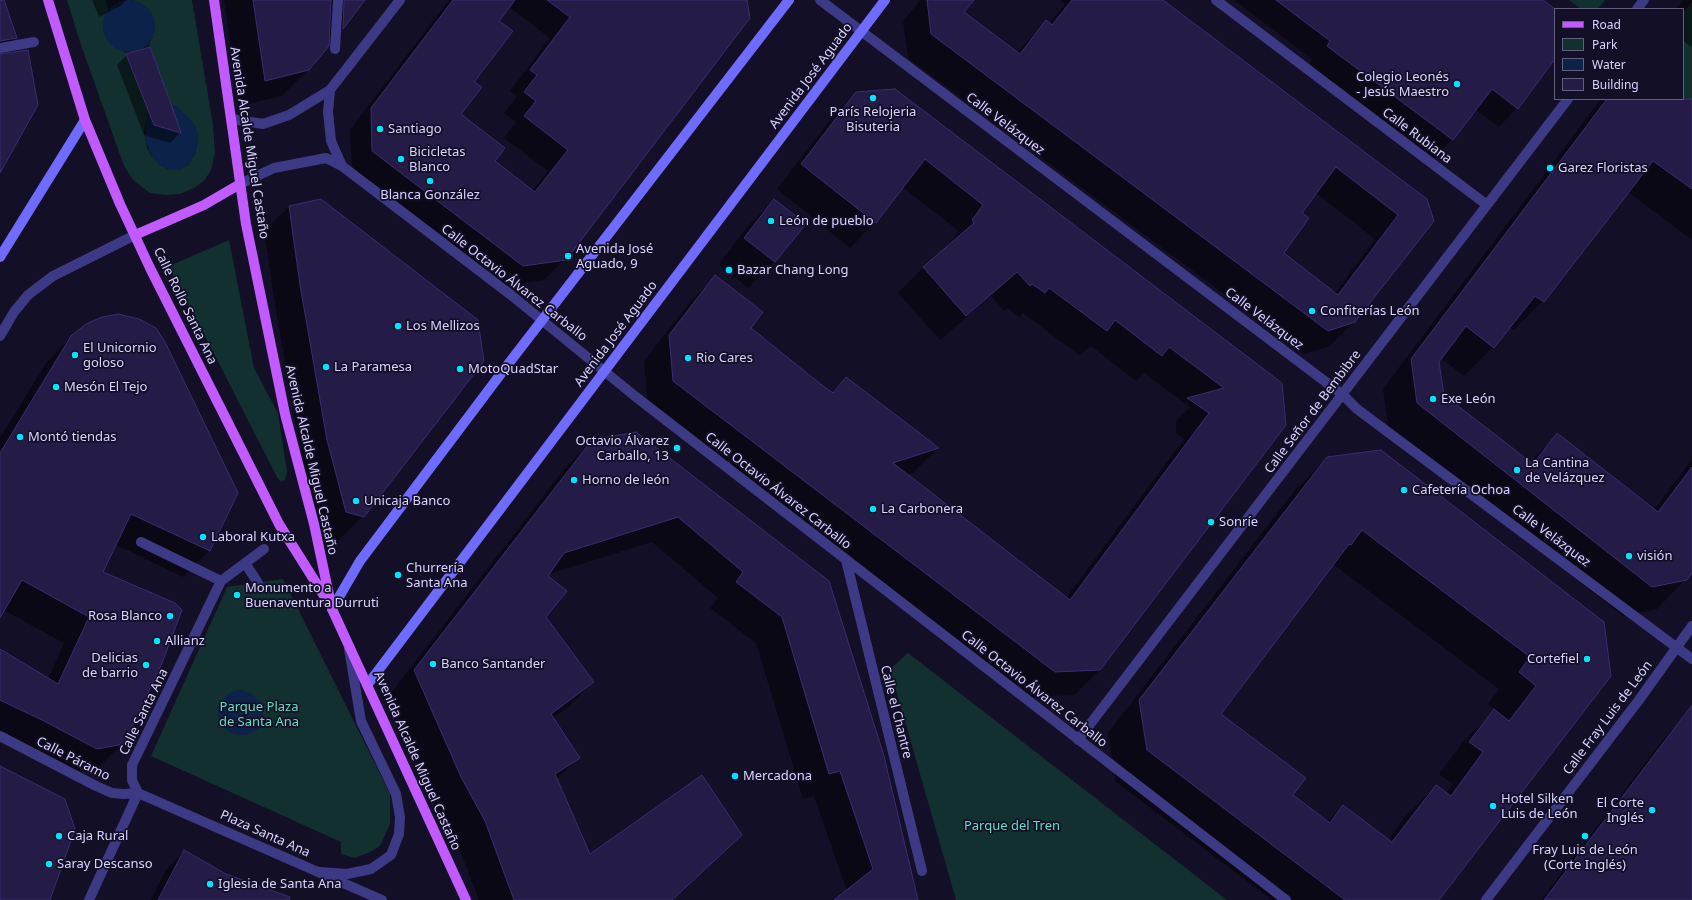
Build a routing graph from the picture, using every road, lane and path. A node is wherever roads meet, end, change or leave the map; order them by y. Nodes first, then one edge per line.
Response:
1 (48, 0) edge
2 (214, 0) edge
3 (338, 0) edge
4 (400, 0) edge
5 (789, 0) edge
6 (820, 0) edge
7 (885, 0) edge
8 (1216, 0) edge
9 (1644, 0) edge
10 (1638, 8) edge
11 (862, 31) junction
12 (34, 42) dead end
13 (0, 48) edge
14 (336, 49) dead end
15 (330, 90) junction
16 (1567, 100) edge
17 (232, 119) junction
18 (85, 120) junction
19 (342, 166) junction
20 (240, 184) junction
21 (1487, 205) junction
22 (135, 236) junction
23 (0, 257) edge
24 (542, 321) junction
25 (0, 336) edge
26 (604, 372) junction
27 (1343, 395) junction
28 (141, 542) dead end
29 (264, 549) dead end
30 (846, 560) junction
31 (245, 563) junction
32 (221, 581) junction
33 (258, 583) dead end
34 (332, 609) junction
35 (1692, 626) edge
36 (347, 641) junction
37 (1676, 648) junction
38 (1692, 659) edge
39 (368, 684) junction
40 (0, 736) edge
41 (1078, 740) junction
42 (138, 792) junction
43 (922, 871) dead end
44 (319, 872) junction
45 (89, 900) edge
46 (382, 900) edge
47 (466, 900) edge
48 (1286, 900) edge
49 (1486, 900) edge

1 - 18 main road, Calle Rollo Santa Ana
2 - 17 main road, Avenida Alcalde Miguel Castaño
3 - 14 street
4 - 15 street
5 - 24 main road
6 - 11 street, Calle Velázquez
7 - 11 main road, Avenida José Aguado
8 - 21 street, Calle Rubiana
9 - 10 street
11 - 26 main road, Avenida José Aguado
11 - 27 street, Calle Velázquez
12 - 13 street
15 - 17 street
15 - 19 street
16 - 21 street, Calle Señor de Bembibre
17 - 20 main road, Avenida Alcalde Miguel Castaño
18 - 22 main road, Calle Rollo Santa Ana
18 - 23 main road
19 - 20 street, Calle Octavio Álvarez Carballo
19 - 24 street, Calle Octavio Álvarez Carballo
20 - 22 main road
20 - 34 main road, Avenida Alcalde Miguel Castaño
21 - 27 street, Calle Señor de Bembibre
22 - 25 street
22 - 34 main road, Calle Rollo Santa Ana
24 - 26 street, Calle Octavio Álvarez Carballo
24 - 34 main road
26 - 30 street, Calle Octavio Álvarez Carballo
26 - 39 main road, Avenida José Aguado
27 - 37 street, Calle Velázquez
27 - 41 street, Calle Señor de Bembibre
28 - 32 street
29 - 31 street, Calle Santa Ana
30 - 41 street, Calle Octavio Álvarez Carballo
30 - 43 street, Calle el Chantre
31 - 32 street, Calle Santa Ana
31 - 33 street
32 - 42 street, Calle Santa Ana
34 - 36 main road, Avenida Alcalde Miguel Castaño
35 - 37 street, Calle Fray Luis de León
36 - 39 main road, Avenida Alcalde Miguel Castaño
36 - 44 street
37 - 38 street, Calle Velázquez
37 - 49 street, Calle Fray Luis de León
39 - 47 main road, Avenida Alcalde Miguel Castaño
40 - 42 street, Calle Páramo
41 - 48 street, Calle Octavio Álvarez Carballo
42 - 44 street, Plaza Santa Ana
42 - 45 street
44 - 46 street, Plaza Santa Ana

